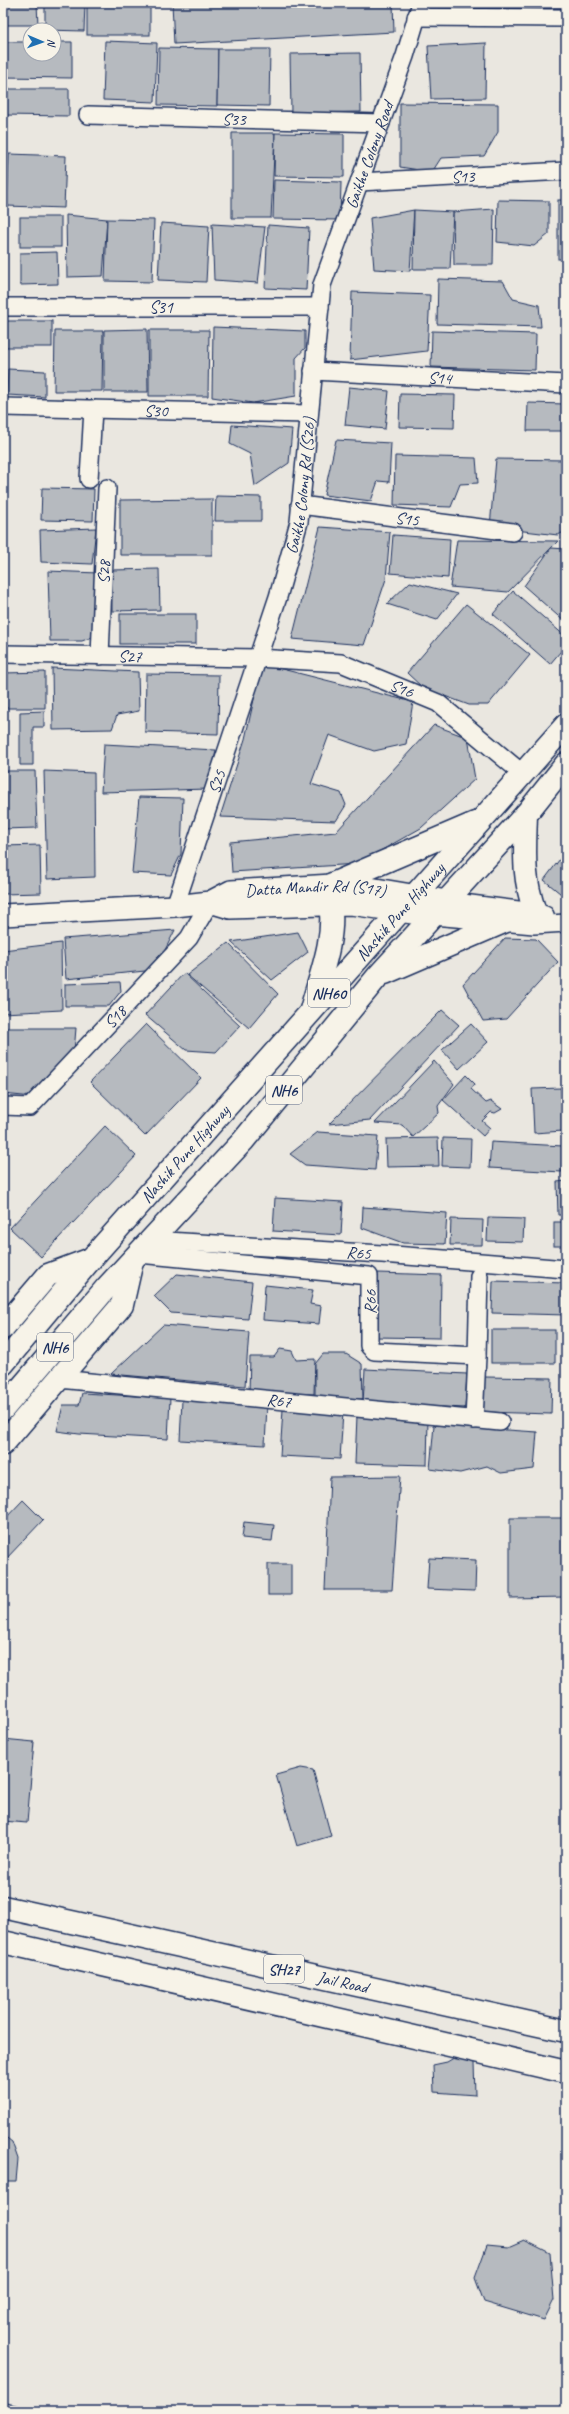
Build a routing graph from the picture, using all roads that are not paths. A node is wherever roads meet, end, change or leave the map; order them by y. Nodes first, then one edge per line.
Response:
1 (419, 10) edge
2 (566, 18) edge
3 (88, 115) dead end
4 (381, 123) junction
5 (566, 171) edge
6 (359, 182) junction
7 (3, 307) edge
8 (320, 307) junction
9 (313, 371) junction
10 (566, 384) edge
11 (3, 407) edge
12 (93, 409) junction
13 (309, 414) junction
14 (89, 479) dead end
15 (107, 488) dead end
16 (300, 505) junction
17 (513, 532) dead end
18 (3, 654) edge
19 (100, 656) junction
20 (257, 658) junction
21 (566, 725) edge
22 (566, 764) edge
23 (523, 774) junction
24 (526, 814) junction
25 (480, 821) junction
26 (330, 894) junction
27 (415, 895) junction
28 (210, 902) junction
29 (175, 906) junction
30 (440, 909) junction
31 (400, 910) junction
32 (535, 912) junction
33 (3, 915) edge
34 (506, 921) junction
35 (378, 976) junction
36 (310, 1015) junction
37 (3, 1106) edge
38 (141, 1252) junction
39 (371, 1254) junction
40 (90, 1259) junction
41 (566, 1269) edge
42 (369, 1276) junction
43 (479, 1276) dead end
44 (3, 1328) edge
45 (477, 1356) junction
46 (3, 1364) edge
47 (59, 1380) junction
48 (3, 1409) edge
49 (474, 1420) junction
50 (500, 1422) dead end
51 (3, 1444) edge
52 (3, 1907) edge
53 (3, 1942) edge
54 (566, 2031) edge
55 (566, 2072) edge
56 (3, 2407) edge
57 (19, 2411) edge

1 - 2 street
1 - 4 street, Gaikhe Colony Road
3 - 4 street, S33
4 - 6 street, Gaikhe Colony Road
5 - 6 street, S13
6 - 8 street, Gaikhe Colony Road
7 - 8 street, S31
8 - 9 street, Gaikhe Colony Rd (S26)
9 - 10 street, S14
9 - 13 street, Gaikhe Colony Rd (S26)
11 - 12 street, S30
12 - 13 street, S30
12 - 14 street
13 - 16 street, Gaikhe Colony Rd (S26)
15 - 19 street, S28
16 - 17 street, S15
16 - 20 street, Gaikhe Colony Rd (S26)
18 - 19 street, S27
19 - 20 street, S27
20 - 23 street, S16
20 - 29 street, S25
21 - 23 main road, Nashik Pune Highway / NH60
22 - 24 main road, Nashik Pune Highway
23 - 25 main road, Nashik Pune Highway / NH60
24 - 30 main road, Nashik Pune Highway
24 - 32 main road
25 - 26 main road
25 - 27 main road, Nashik Pune Highway / NH60
26 - 27 street, Datta Mandir Rd (S17)
26 - 28 street, Datta Mandir Rd (S17)
26 - 31 street, Datta Mandir Rd (S17)
26 - 36 main road
27 - 30 street, Datta Mandir Rd (S17)
27 - 31 main road, Nashik Pune Highway / NH60
28 - 29 street, Datta Mandir Rd (S17)
28 - 37 street, S18
29 - 33 street, Datta Mandir Rd (S17)
30 - 31 street, Datta Mandir Rd (S17)
30 - 32 street
30 - 34 street
30 - 35 main road, Nashik Pune Highway / NH6
31 - 36 main road, Nashik Pune Highway / NH60
32 - 34 street
34 - 35 main road
35 - 38 main road, Nashik Pune Highway / NH6
36 - 40 main road, Nashik Pune Highway / NH60
38 - 39 street, R65
38 - 42 street, R66
38 - 47 main road
38 - 48 main road, NH6
39 - 41 street, R65
39 - 42 street
40 - 44 main road
40 - 46 main road, NH6
42 - 45 street, R66
43 - 45 street
45 - 49 street
47 - 49 street, R67
47 - 51 main road
49 - 50 street, R67
52 - 54 main road, Jail Road / SH27
53 - 55 main road
56 - 57 lane

